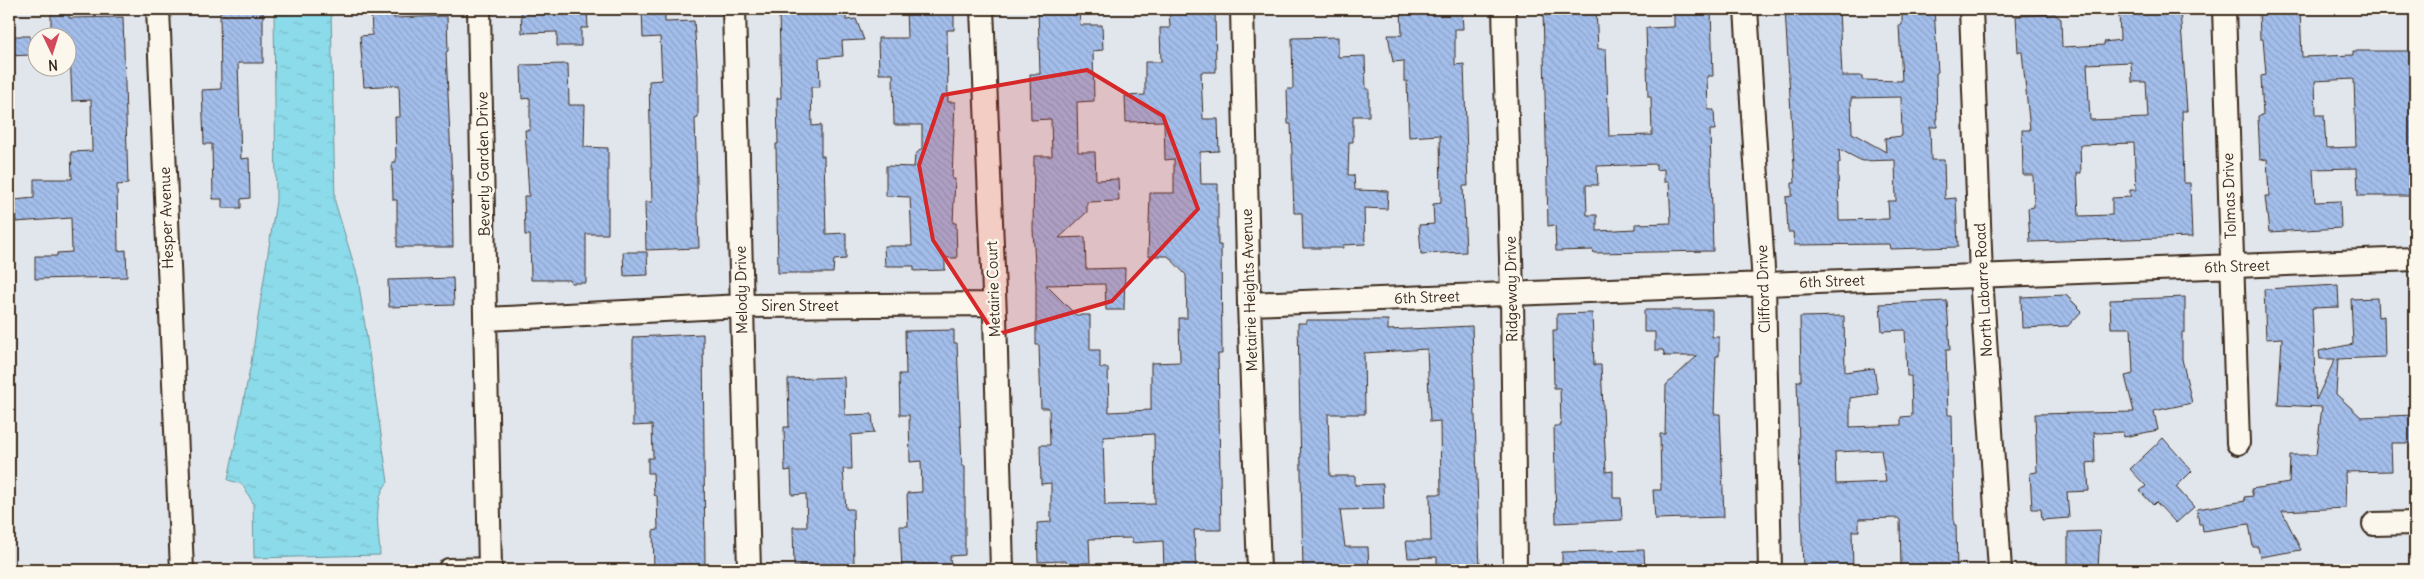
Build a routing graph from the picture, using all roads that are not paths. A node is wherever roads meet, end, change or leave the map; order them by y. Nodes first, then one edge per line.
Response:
1 (158, 9) edge
2 (479, 9) edge
3 (734, 9) edge
4 (982, 9) edge
5 (1242, 9) edge
6 (1504, 9) edge
7 (1746, 9) edge
8 (1972, 9) edge
9 (2224, 9) edge
10 (2415, 259) edge
11 (2232, 266) junction
12 (1981, 276) junction
13 (1764, 284) junction
14 (1512, 294) junction
15 (994, 304) junction
16 (1249, 304) junction
17 (742, 306) junction
18 (486, 319) junction
19 (2238, 443) dead end
20 (2415, 523) edge
21 (2374, 524) dead end
22 (182, 570) edge
23 (448, 570) edge
24 (749, 570) edge
25 (1002, 570) edge
26 (1259, 570) edge
27 (1515, 570) edge
28 (1770, 570) edge
29 (2000, 570) edge

1 - 22 street, Hesper Avenue
2 - 18 street, Beverly Garden Drive
3 - 17 street, Melody Drive
4 - 15 street, Metairie Court
5 - 16 street, Metairie Heights Avenue
6 - 14 street, Ridgeway Drive
7 - 13 street, Clifford Drive
8 - 12 street, North Labarre Road
9 - 11 street, Tolmas Drive
10 - 11 street, 6th Street
11 - 12 street, 6th Street
11 - 19 street, Tolmas Drive
12 - 13 street, 6th Street
12 - 29 street, North Labarre Road
13 - 14 street, 6th Street
13 - 28 street, Clifford Drive
14 - 16 street, 6th Street
14 - 27 street, Ridgeway Drive
15 - 17 street, Siren Street
15 - 25 street, Metairie Court
16 - 26 street, Metairie Heights Avenue
17 - 18 street, Siren Street
17 - 24 street, Melody Drive
18 - 23 street, Beverly Garden Drive
20 - 21 street

